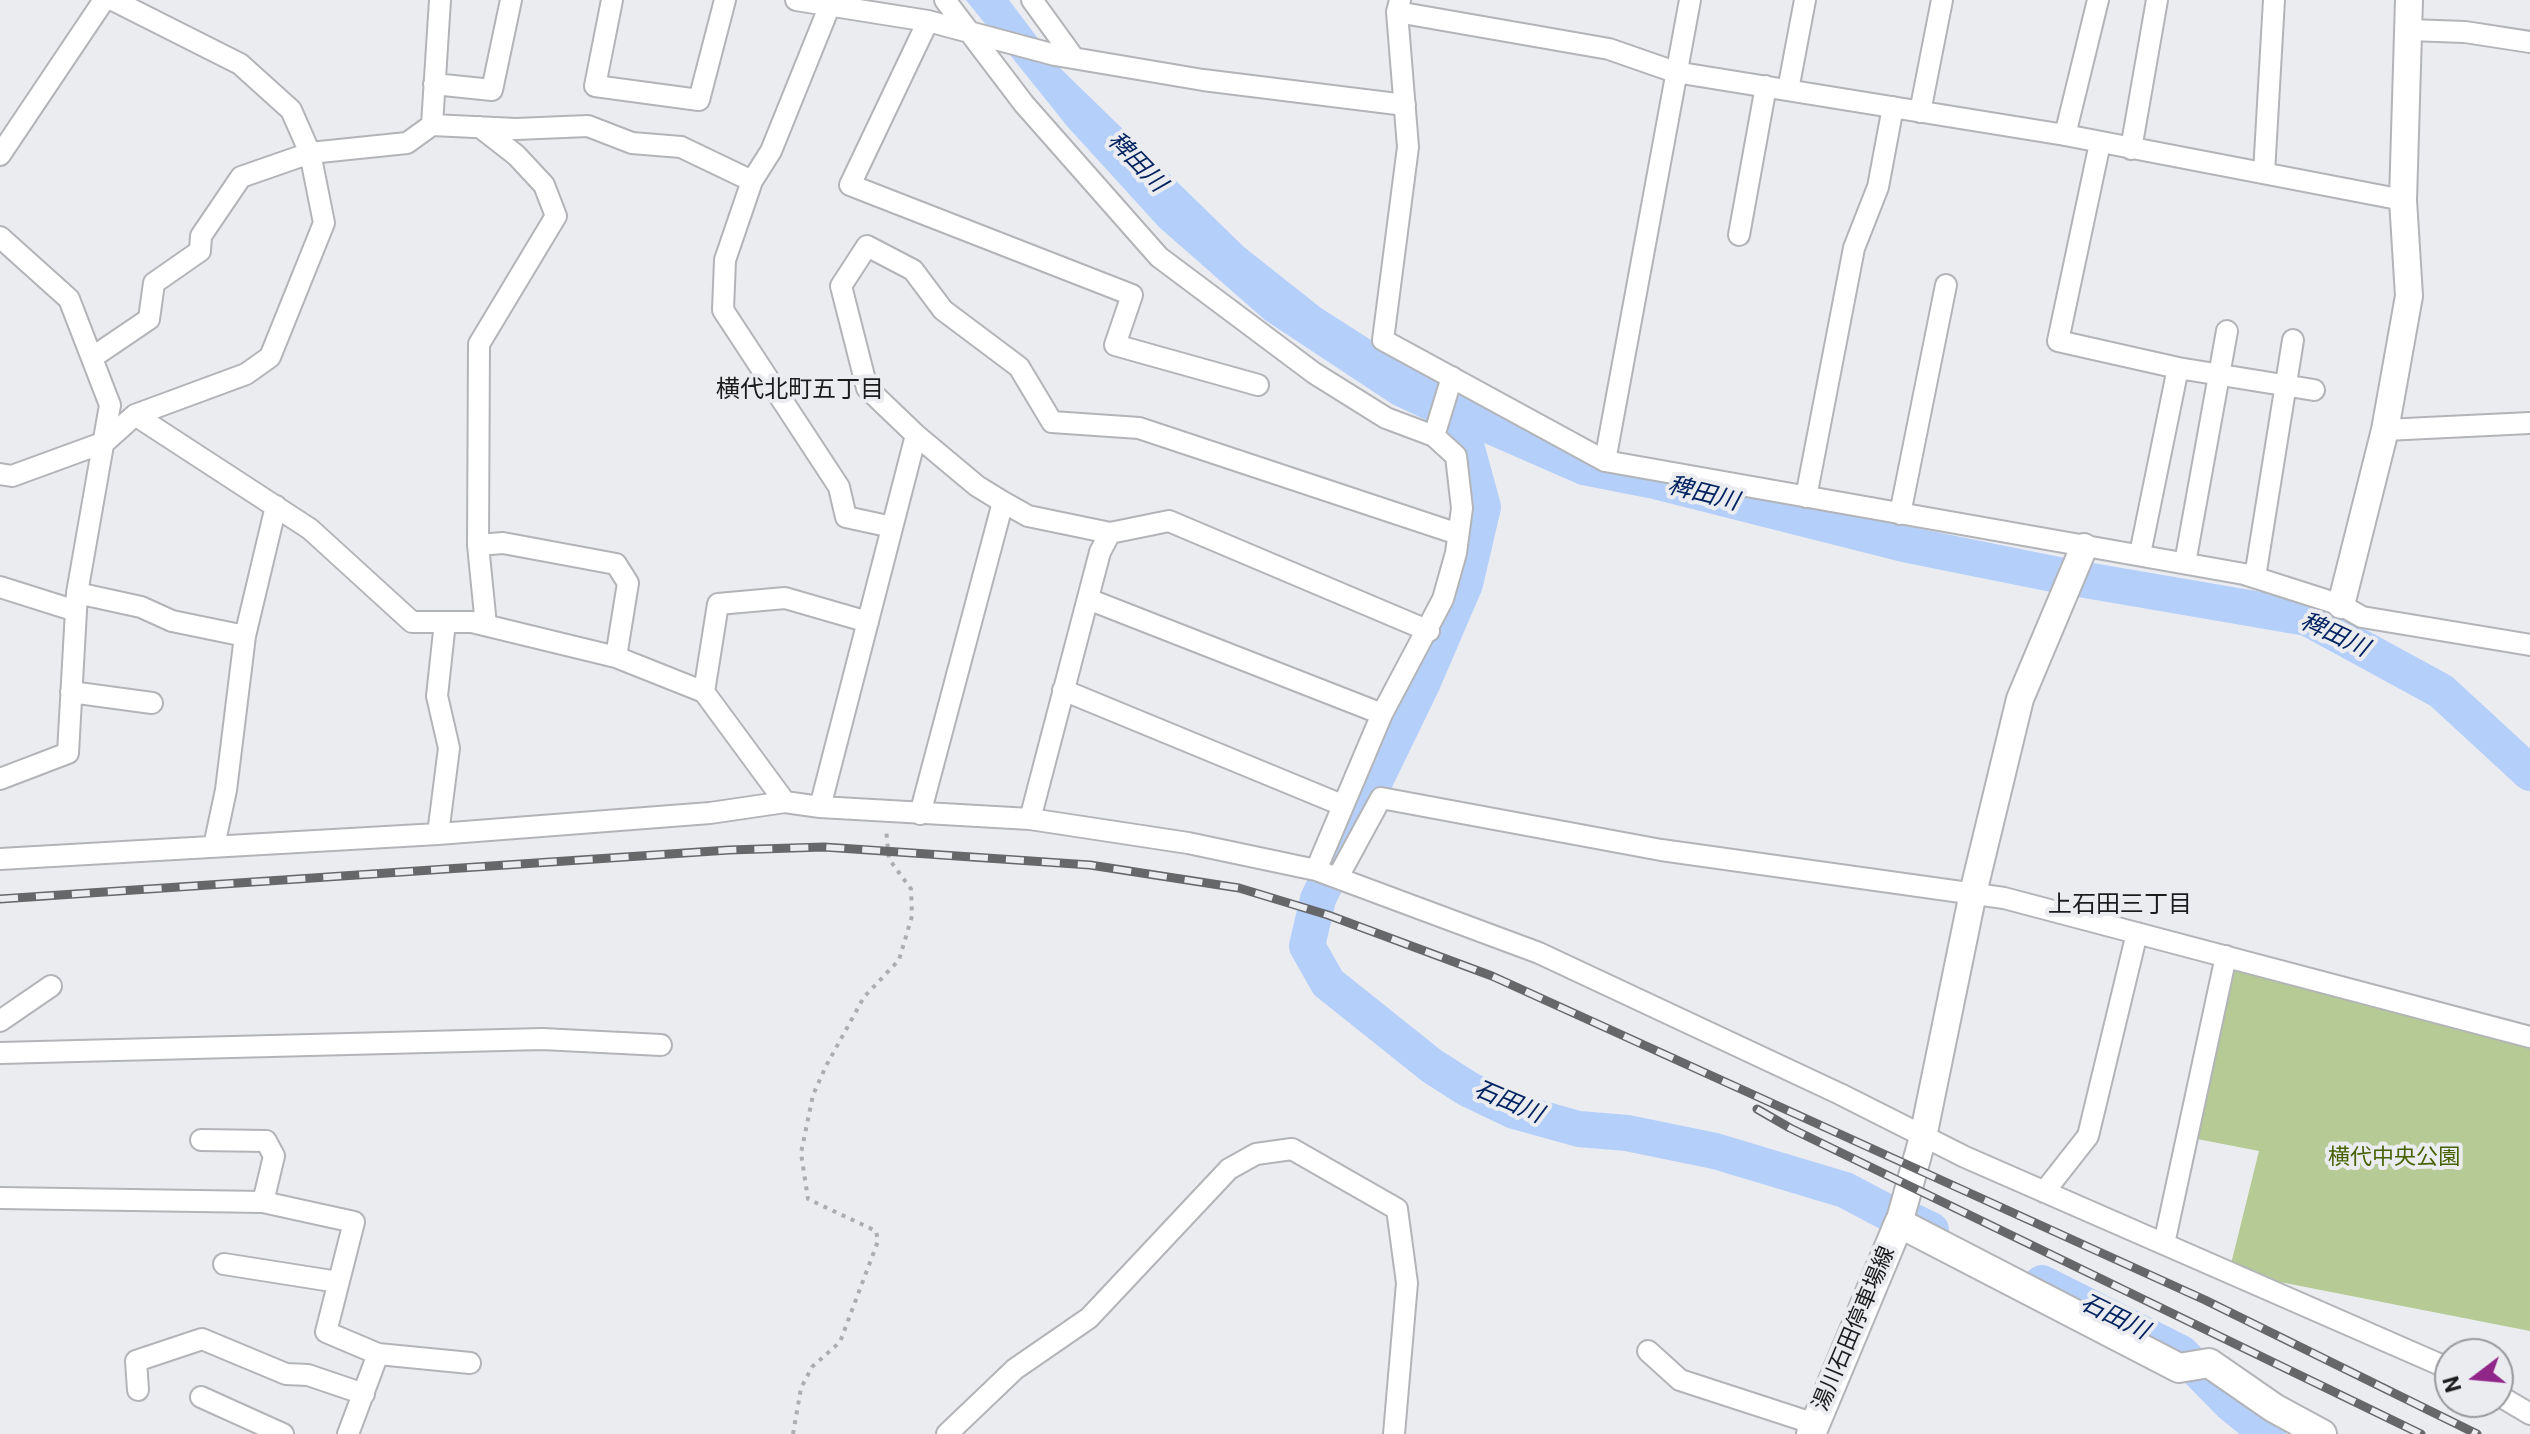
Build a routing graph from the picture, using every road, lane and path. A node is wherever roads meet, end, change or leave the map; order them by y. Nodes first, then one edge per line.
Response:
1 (104, 0) edge
2 (113, 0) edge
3 (440, 0) edge
4 (511, 0) edge
5 (612, 0) edge
6 (725, 0) edge
7 (796, 0) edge
8 (945, 0) edge
9 (1032, 0) edge
10 (1690, 0) edge
11 (1805, 0) edge
12 (1942, 0) edge
13 (2098, 0) edge
14 (2157, 0) edge
15 (2274, 0) edge
16 (2409, 0) edge
17 (830, 5) junction
18 (1398, 6) edge
19 (928, 21) junction
20 (2409, 30) junction
21 (973, 34) junction
22 (2530, 42) edge
23 (1065, 56) junction
24 (1675, 72) junction
25 (434, 84) junction
26 (1766, 86) junction
27 (1788, 90) junction
28 (1405, 105) junction
29 (1893, 107) junction
30 (1920, 112) junction
31 (432, 125) junction
32 (480, 127) junction
33 (2065, 135) junction
34 (2100, 143) junction
35 (2131, 149) junction
36 (310, 153) junction
37 (0, 155) edge
38 (2264, 173) junction
39 (752, 181) junction
40 (2403, 200) junction
41 (1739, 235) dead end
42 (0, 237) edge
43 (1946, 285) dead end
44 (2227, 331) dead end
45 (2293, 340) dead end
46 (93, 357) junction
47 (2178, 368) junction
48 (2219, 374) junction
49 (1452, 377) junction
50 (1258, 385) dead end
51 (2286, 387) junction
52 (2314, 390) dead end
53 (135, 415) junction
54 (2530, 423) edge
55 (2385, 430) junction
56 (916, 435) junction
57 (1434, 436) junction
58 (105, 442) junction
59 (1605, 461) junction
60 (0, 474) edge
61 (1806, 497) junction
62 (1003, 502) junction
63 (276, 506) junction
64 (1900, 514) junction
65 (892, 527) junction
66 (1110, 533) junction
67 (1458, 534) junction
68 (478, 545) junction
69 (2084, 547) junction
70 (2140, 554) junction
71 (2185, 563) junction
72 (2255, 577) junction
73 (0, 587) edge
74 (1088, 599) junction
75 (76, 602) junction
76 (2341, 605) junction
77 (445, 622) junction
78 (868, 622) junction
79 (486, 625) junction
80 (1429, 631) junction
81 (245, 636) junction
82 (2530, 645) edge
83 (616, 657) junction
84 (1063, 690) junction
85 (71, 692) junction
86 (704, 692) junction
87 (152, 703) dead end
88 (1382, 714) junction
89 (0, 779) edge
90 (785, 802) junction
91 (1342, 805) junction
92 (820, 807) junction
93 (884, 811) junction
94 (920, 814) junction
95 (1030, 819) junction
96 (438, 834) junction
97 (214, 846) junction
98 (0, 859) edge
99 (1316, 870) junction
100 (1338, 877) junction
101 (1973, 893) junction
102 (2137, 933) junction
103 (2226, 956) junction
104 (51, 986) dead end
105 (0, 1021) edge
106 (2530, 1037) edge
107 (661, 1045) dead end
108 (0, 1053) edge
109 (1923, 1137) junction
110 (201, 1140) dead end
111 (2044, 1192) junction
112 (0, 1198) edge
113 (263, 1202) junction
114 (1899, 1223) junction
115 (2164, 1244) junction
116 (224, 1264) dead end
117 (338, 1282) junction
118 (1648, 1351) dead end
119 (378, 1354) junction
120 (2434, 1362) edge
121 (470, 1363) dead end
122 (138, 1390) dead end
123 (364, 1394) junction
124 (201, 1397) dead end
125 (1813, 1429) edge
126 (283, 1434) edge
127 (348, 1434) edge
128 (793, 1434) edge
129 (947, 1434) edge
130 (1394, 1434) edge
131 (2322, 1434) edge

1 - 37 street
2 - 36 street
3 - 25 street
4 - 25 street
5 - 6 street
7 - 17 street
8 - 21 street
9 - 23 street
10 - 24 street
11 - 27 street
12 - 30 street
13 - 33 street
14 - 35 street
15 - 38 street
16 - 20 street
17 - 19 street
17 - 39 street
18 - 24 street
18 - 28 street
19 - 21 street
19 - 50 street
20 - 22 street
20 - 40 street
21 - 23 street
21 - 57 street
23 - 28 street
24 - 26 street
24 - 59 street
25 - 31 street
26 - 27 street
26 - 41 street
27 - 29 street
28 - 49 street
29 - 30 street
29 - 61 street
30 - 33 street
31 - 32 street
31 - 36 street
32 - 39 street
32 - 68 street
33 - 34 street
34 - 35 street
34 - 47 street
35 - 38 street
36 - 46 street
36 - 53 street
38 - 40 street
39 - 65 street
40 - 55 street
42 - 46 street
43 - 64 street
44 - 48 street
45 - 51 street
46 - 58 street
47 - 48 street
47 - 70 street
48 - 51 street
48 - 71 street
49 - 57 street
49 - 59 street
51 - 52 street
51 - 72 street
53 - 58 street
53 - 63 street
54 - 55 street
55 - 76 street
56 - 62 street
56 - 65 street
56 - 67 street
57 - 67 street
58 - 60 street
58 - 75 street
59 - 61 street
61 - 64 street
62 - 66 street
62 - 94 street
63 - 77 street
63 - 81 street
64 - 69 street
65 - 78 street
66 - 74 street
66 - 80 street
67 - 80 street
68 - 79 street
68 - 83 street
69 - 70 street
69 - 101 street
70 - 71 street
71 - 72 street
72 - 76 street
73 - 75 street
74 - 84 street
74 - 88 street
75 - 81 street
75 - 85 street
76 - 82 street
77 - 79 street
77 - 96 street
78 - 86 street
78 - 92 street
79 - 83 street
80 - 88 street
81 - 97 street
83 - 86 street
84 - 91 street
84 - 95 street
85 - 87 street
85 - 89 street
86 - 90 street
88 - 91 street
90 - 92 street
90 - 96 street
91 - 99 street
92 - 93 street
93 - 94 street
93 - 128 path
94 - 95 street
95 - 99 street
96 - 97 street
97 - 98 street
99 - 100 street
100 - 101 street
100 - 109 street
101 - 102 street
101 - 109 street
102 - 103 street
102 - 111 street
103 - 106 street
103 - 115 street
104 - 105 street
107 - 108 street
109 - 111 street
109 - 114 street
110 - 113 street
111 - 115 street
112 - 113 street
113 - 117 street
114 - 125 main road, 湯川石田停車場線
114 - 131 main road, 湯川石田停車場線
115 - 120 street
116 - 117 street
117 - 119 street
118 - 125 street
119 - 121 street
119 - 123 street
122 - 123 street
123 - 127 street
124 - 126 street
129 - 130 street

